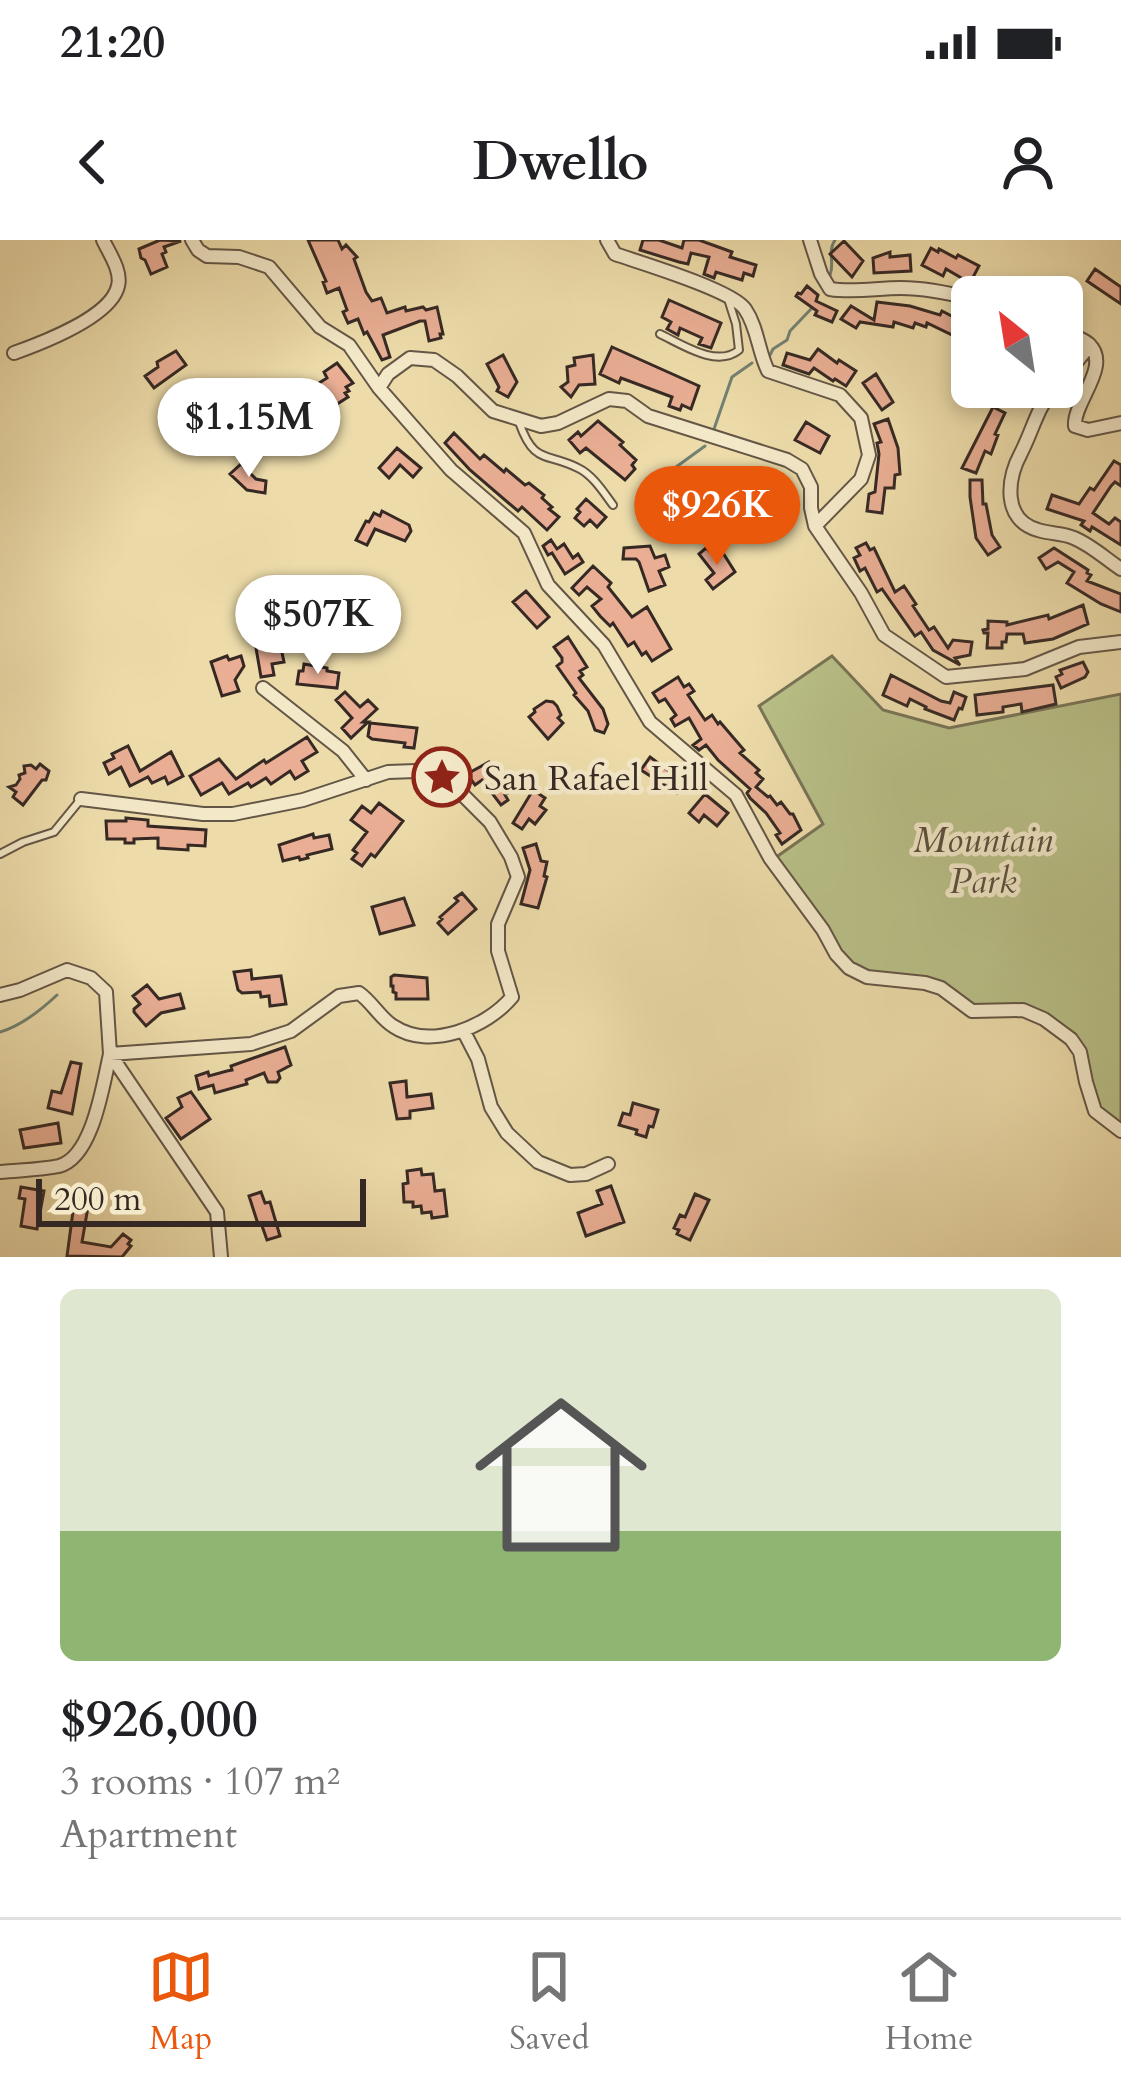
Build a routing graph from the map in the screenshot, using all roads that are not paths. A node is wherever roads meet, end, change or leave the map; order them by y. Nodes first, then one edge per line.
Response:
1 (103, 240) edge
2 (192, 240) edge
3 (607, 240) edge
4 (810, 240) edge
5 (728, 296) junction
6 (951, 296) edge
7 (660, 334) dead end
8 (1083, 342) edge
9 (1090, 345) junction
10 (14, 353) dead end
11 (1083, 354) edge
12 (379, 388) junction
13 (1040, 408) edge
14 (518, 419) junction
15 (1121, 423) edge
16 (613, 505) dead end
17 (815, 526) junction
18 (1121, 568) edge
19 (1121, 642) edge
20 (263, 688) dead end
21 (366, 780) junction
22 (81, 799) joint
23 (0, 854) edge
24 (0, 995) edge
25 (464, 1030) junction
26 (110, 1054) junction
27 (1121, 1131) edge
28 (608, 1165) dead end
29 (0, 1172) edge
30 (221, 1257) edge

1 - 10 street
2 - 12 street
3 - 5 street
4 - 6 street
5 - 7 lane
5 - 17 street
8 - 9 street
9 - 11 street
9 - 15 street
12 - 14 street
12 - 27 street
13 - 18 street
14 - 16 lane
14 - 17 street
17 - 19 street
20 - 21 street
21 - 22 street
21 - 25 street
22 - 23 lane
24 - 26 street
25 - 26 street
25 - 28 street
26 - 29 street
26 - 30 street

